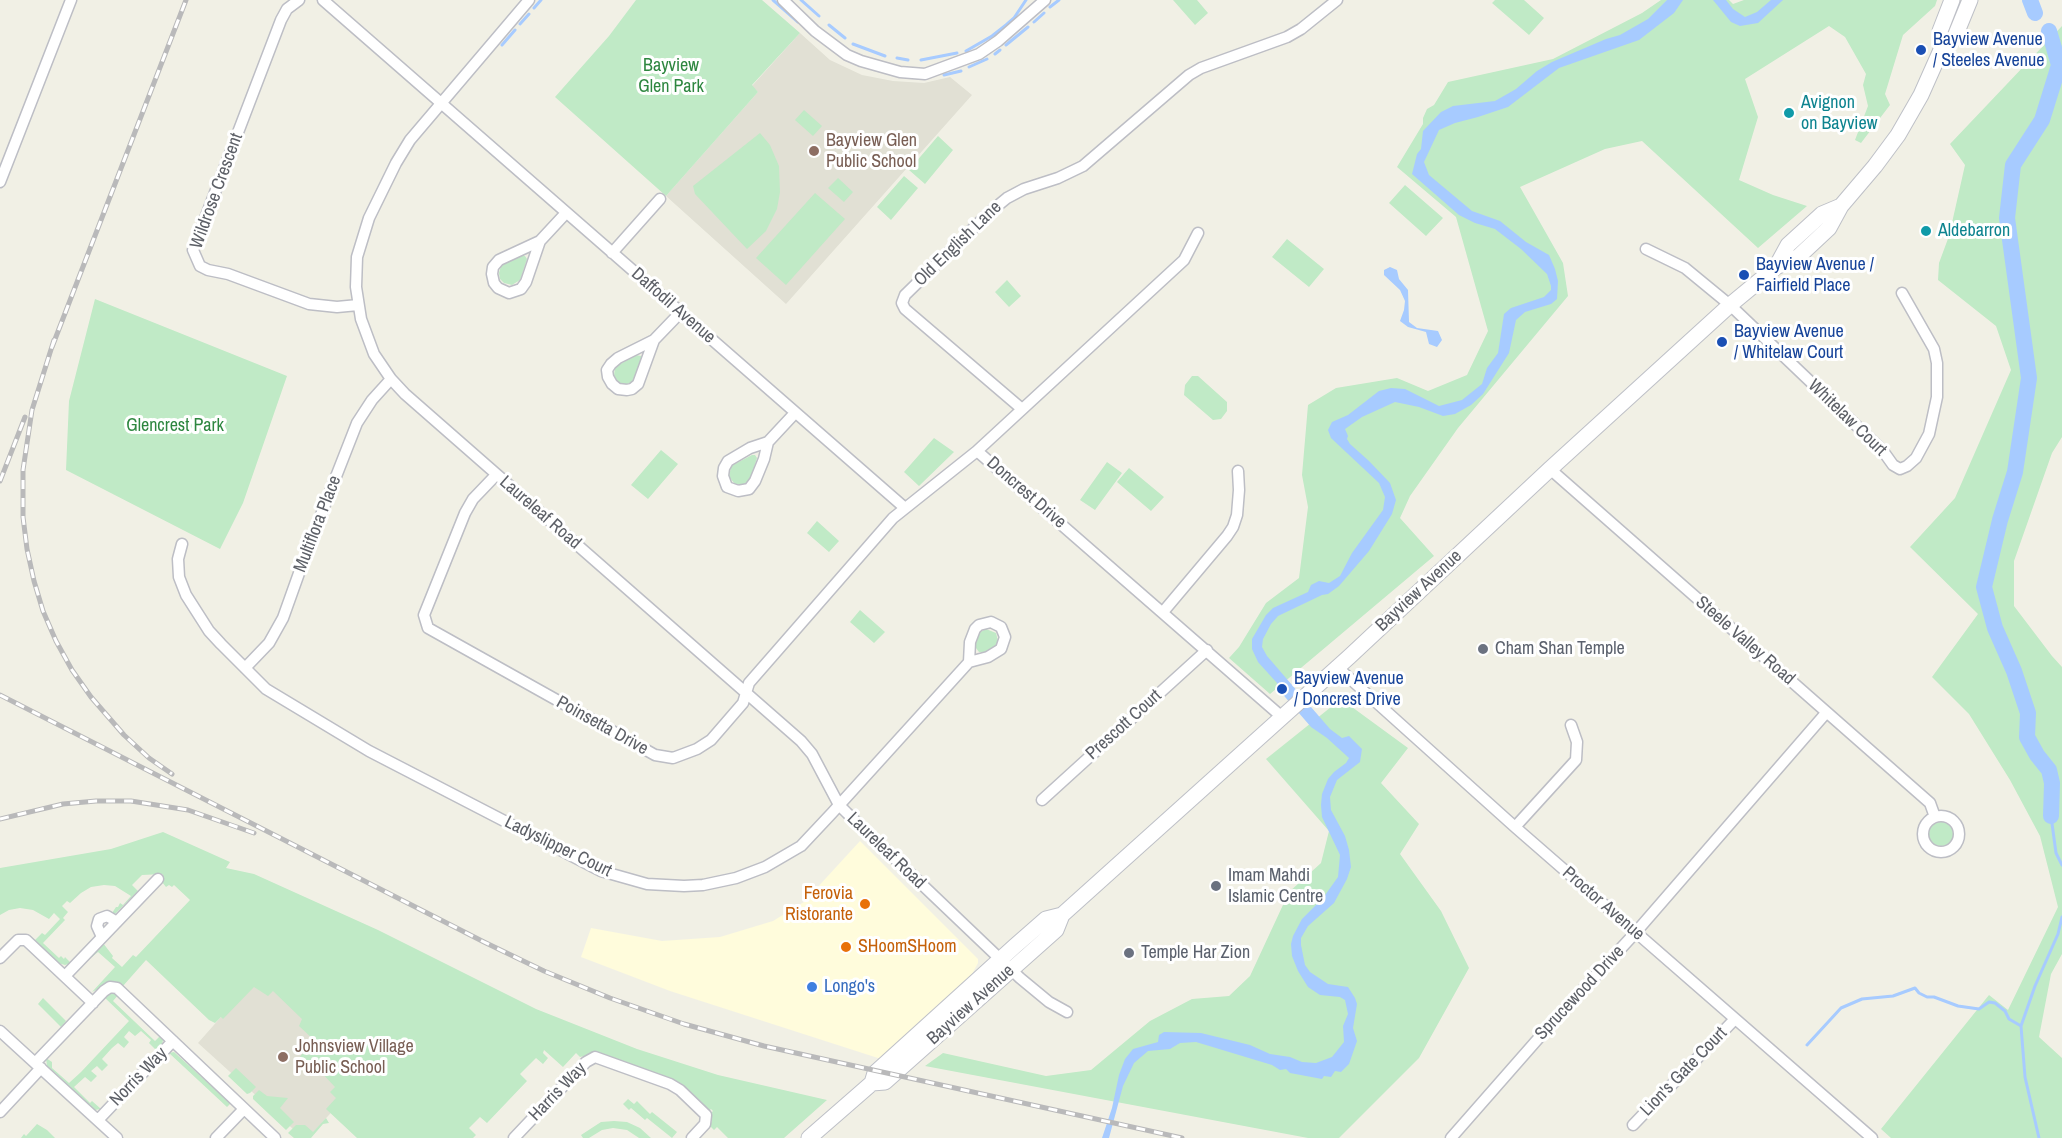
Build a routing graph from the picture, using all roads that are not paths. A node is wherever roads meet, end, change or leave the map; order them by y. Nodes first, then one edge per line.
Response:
1 (71, 0) edge
2 (299, 0) edge
3 (323, 0) edge
4 (529, 0) edge
5 (783, 0) edge
6 (1952, 0) edge
7 (1970, 0) edge
8 (1043, 1) edge
9 (1334, 1) edge
10 (1941, 50) junction
11 (440, 103) junction
12 (0, 182) edge
13 (660, 199) dead end
14 (566, 213) junction
15 (1198, 233) dead end
16 (540, 241) junction
17 (1646, 249) dead end
18 (612, 253) junction
19 (1902, 293) dead end
20 (358, 305) junction
21 (1730, 305) junction
22 (681, 312) junction
23 (654, 340) junction
24 (391, 380) junction
25 (1022, 409) junction
26 (795, 413) junction
27 (768, 442) junction
28 (977, 451) junction
29 (1550, 469) junction
30 (1238, 471) dead end
31 (496, 475) junction
32 (905, 508) junction
33 (182, 544) dead end
34 (1163, 612) junction
35 (1207, 650) junction
36 (969, 662) dead end
37 (1337, 667) junction
38 (245, 668) junction
39 (746, 691) junction
40 (1826, 713) junction
41 (1285, 715) junction
42 (1570, 725) dead end
43 (1042, 800) dead end
44 (839, 805) junction
45 (1935, 817) dead end
46 (1515, 826) junction
47 (158, 879) dead end
48 (1636, 932) junction
49 (0, 958) edge
50 (1007, 964) junction
51 (65, 976) junction
52 (93, 1002) junction
53 (1067, 1012) dead end
54 (1735, 1019) junction
55 (0, 1031) edge
56 (173, 1041) junction
57 (38, 1065) junction
58 (244, 1109) junction
59 (0, 1112) edge
60 (98, 1120) junction
61 (1633, 1125) dead end
62 (117, 1138) edge
63 (216, 1138) edge
64 (275, 1138) edge
65 (514, 1138) edge
66 (692, 1138) edge
67 (809, 1138) edge
68 (1451, 1138) edge
69 (1872, 1138) edge

1 - 12 street
2 - 20 street, Wildrose Crescent
3 - 11 street
4 - 11 street, Laureleaf Road
5 - 8 street
6 - 10 main road, Bayview Avenue
7 - 10 main road, Bayview Avenue
9 - 25 street, Old English Lane
10 - 21 main road, Bayview Avenue
11 - 14 street, Daffodil Avenue
11 - 20 street, Laureleaf Road
13 - 18 street
14 - 16 street
14 - 18 street, Daffodil Avenue
15 - 25 street, Doncrest Drive
16 - 16 street
17 - 21 street
18 - 22 street, Daffodil Avenue
19 - 21 street, Whitelaw Court
20 - 24 street, Laureleaf Road
21 - 29 main road, Bayview Avenue
22 - 23 street
22 - 26 street, Daffodil Avenue
23 - 23 street
24 - 31 street, Laureleaf Road
24 - 38 street, Multiflora Place
25 - 28 street, Doncrest Drive
26 - 27 street
26 - 32 street, Daffodil Avenue
27 - 27 street
28 - 32 street, Poinsetta Drive
28 - 34 street, Doncrest Drive
29 - 37 main road, Bayview Avenue
29 - 40 street, Steele Valley Road
30 - 34 street
31 - 39 street, Laureleaf Road
31 - 39 street, Poinsetta Drive
32 - 39 street, Poinsetta Drive
33 - 38 street, Ladyslipper Court
34 - 35 street, Doncrest Drive
35 - 41 street, Doncrest Drive
35 - 43 street, Prescott Court
36 - 44 street, Ladyslipper Court
37 - 41 main road, Bayview Avenue
37 - 46 street, Proctor Avenue
38 - 44 street, Ladyslipper Court
39 - 44 street, Laureleaf Road
40 - 45 street, Steele Valley Road
40 - 48 street, Sprucewood Drive
41 - 50 main road, Bayview Avenue
42 - 46 street
44 - 50 street, Laureleaf Road
46 - 48 street, Proctor Avenue
47 - 51 street
48 - 54 street, Proctor Avenue
48 - 68 street, Sprucewood Drive
49 - 51 street
50 - 53 street, Laureleaf Road
50 - 67 main road, Bayview Avenue
51 - 52 street
52 - 56 street, Norris Way
52 - 57 street, Norris Way
54 - 61 street, Lion's Gate Court
54 - 69 street, Proctor Avenue
55 - 57 street
56 - 58 street
56 - 60 street, Norris Way
57 - 59 street, Norris Way
57 - 60 street
58 - 63 street
58 - 64 street
60 - 62 street
65 - 66 street, Harris Way

